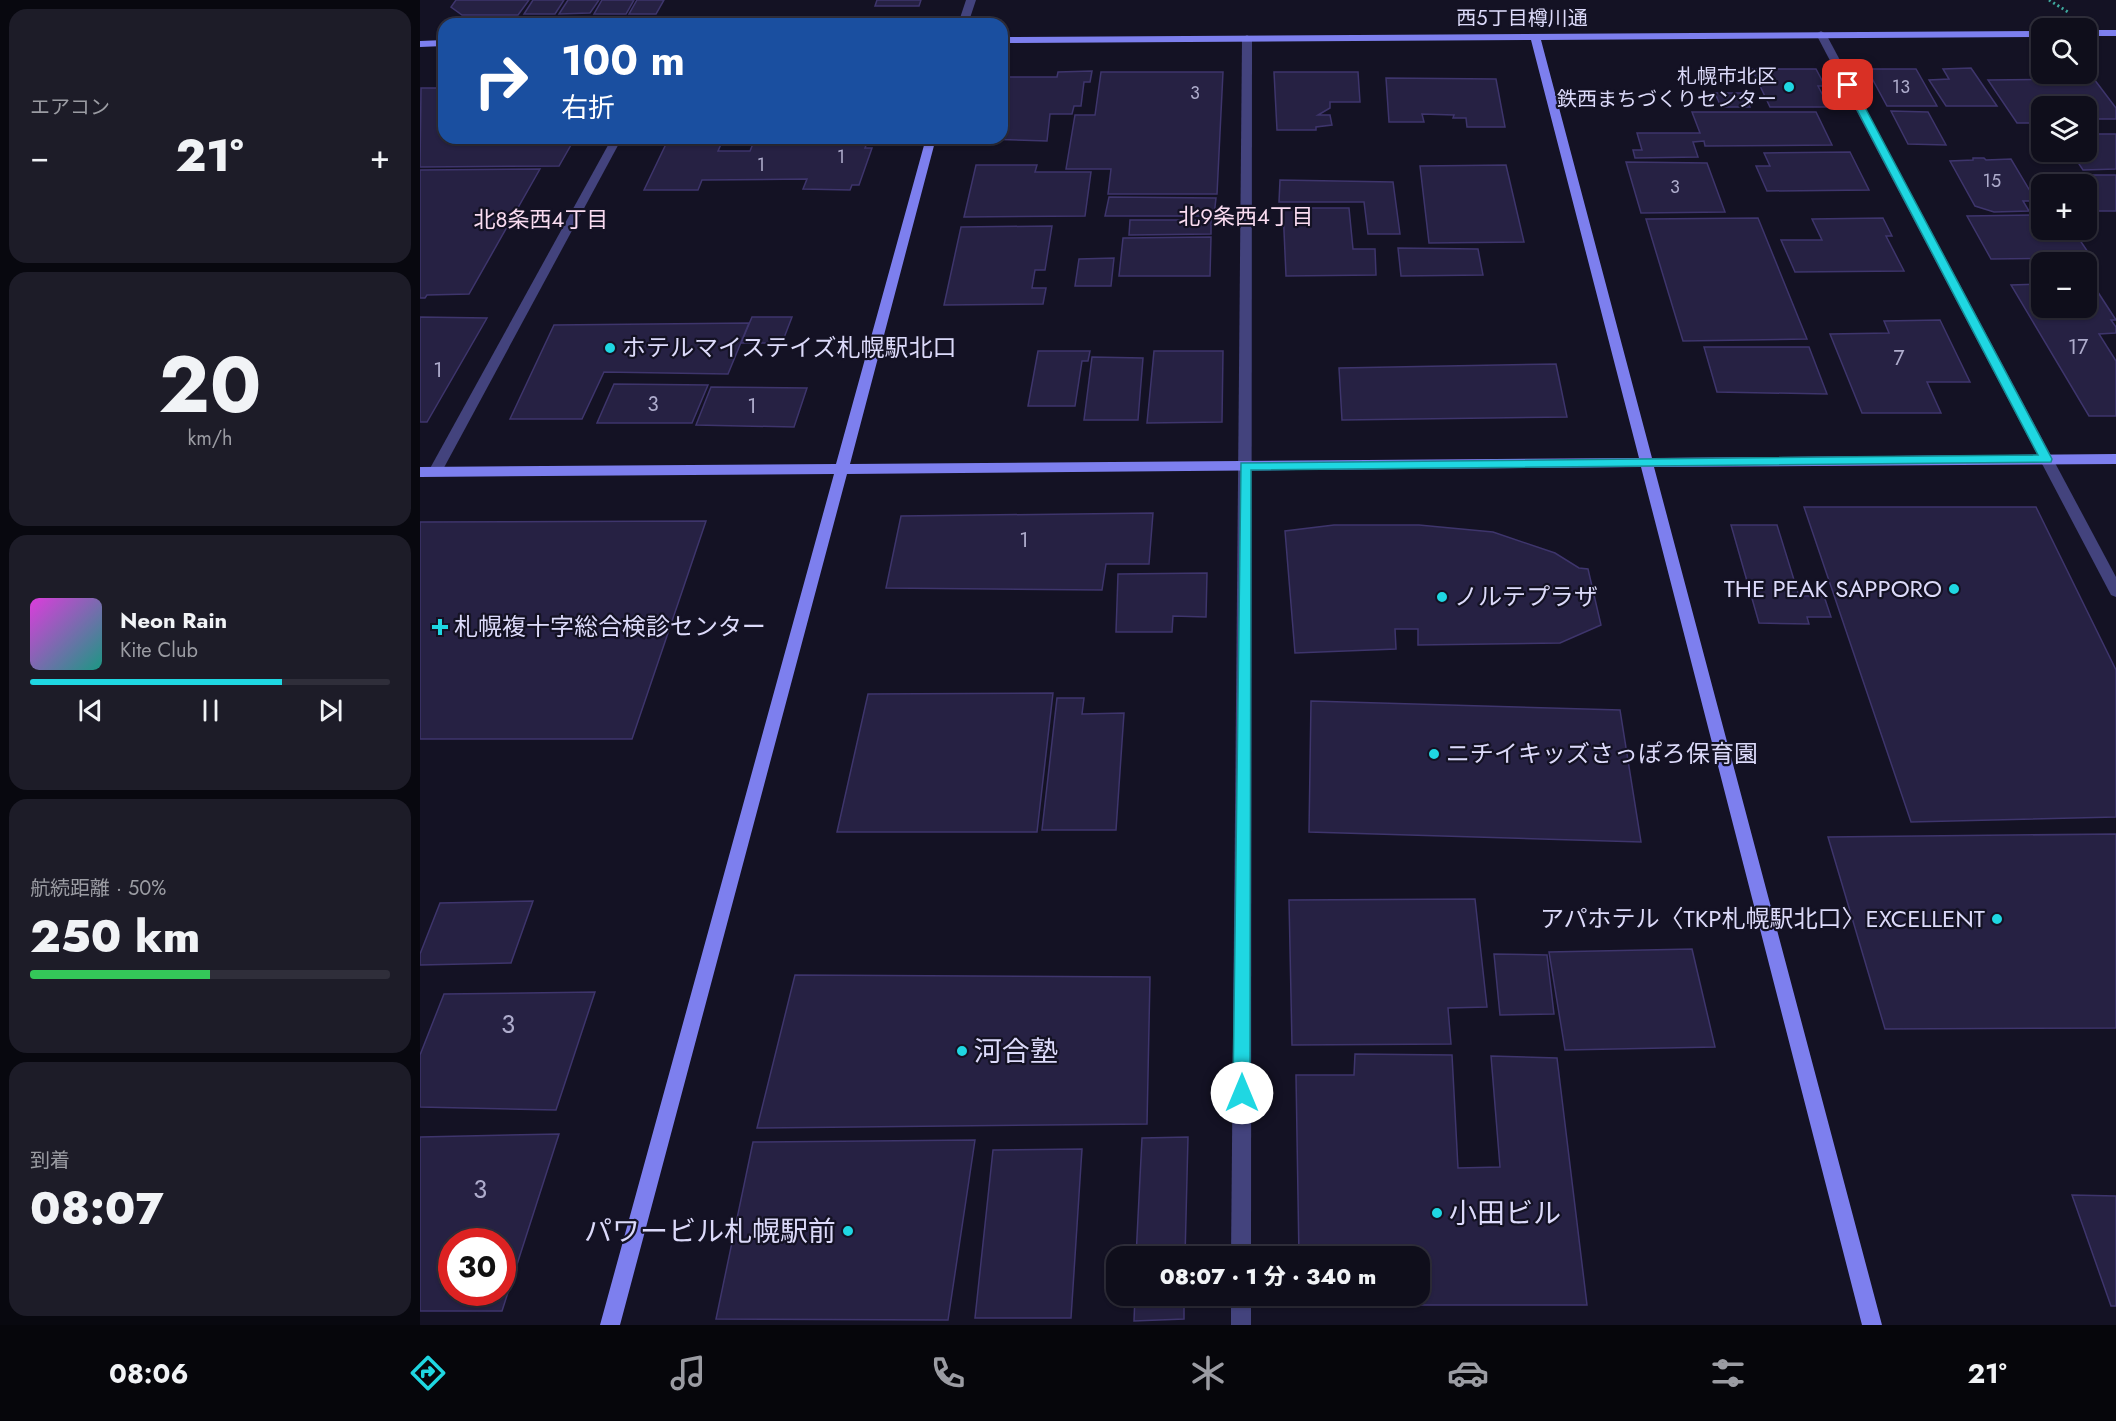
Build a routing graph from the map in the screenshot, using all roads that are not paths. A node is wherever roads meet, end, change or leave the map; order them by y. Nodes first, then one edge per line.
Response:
1 (971, 0) edge
2 (965, 18) edge
3 (2031, 33) edge
4 (2112, 33) edge
5 (1821, 34) junction
6 (1535, 36) junction
7 (1247, 38) junction
8 (1008, 40) edge
9 (438, 43) edge
10 (2116, 43) edge
11 (420, 44) edge
12 (614, 144) edge
13 (929, 144) edge
14 (2046, 459) junction
15 (2116, 459) edge
16 (1646, 462) junction
17 (1245, 466) junction
18 (842, 467) junction
19 (420, 472) edge
20 (435, 472) junction
21 (2116, 591) edge
22 (1241, 1246) edge
23 (1241, 1306) edge
24 (610, 1325) edge
25 (1241, 1325) edge
26 (1872, 1325) edge

1 - 2 street
3 - 5 street, 西5丁目樽川通
4 - 10 street
5 - 6 street, 西5丁目樽川通
5 - 14 street
6 - 7 street, 西5丁目樽川通
6 - 16 street
7 - 8 street, 西5丁目樽川通
7 - 17 street
9 - 11 street
12 - 20 street
13 - 18 street
14 - 15 street
14 - 16 street
14 - 21 street
16 - 17 street
16 - 26 street
17 - 18 street
17 - 22 street
18 - 20 street
18 - 24 street
19 - 20 street
23 - 25 street

